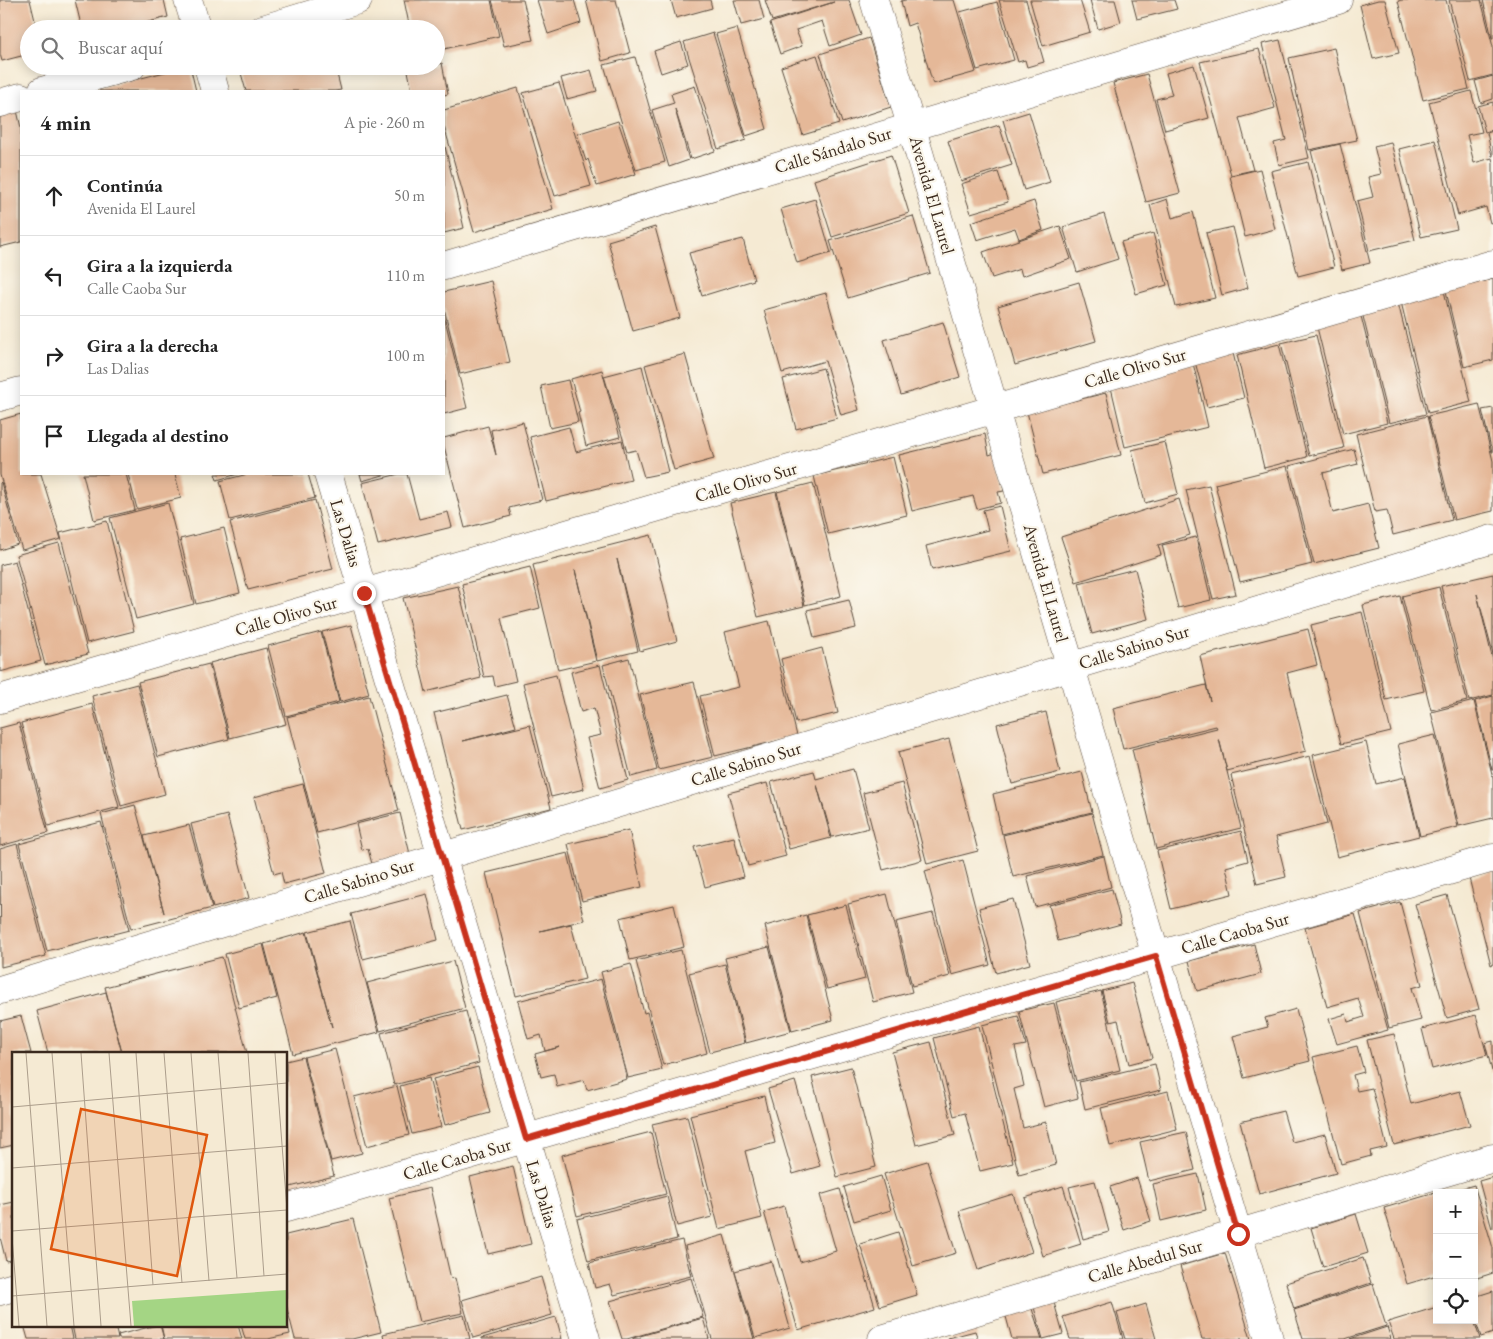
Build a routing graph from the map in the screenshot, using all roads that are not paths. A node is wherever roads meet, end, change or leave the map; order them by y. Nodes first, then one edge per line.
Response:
1 (188, 0) edge
2 (358, 0) edge
3 (874, 0) edge
4 (1338, 0) edge
5 (194, 20) edge
6 (292, 20) edge
7 (100, 75) edge
8 (211, 75) edge
9 (46, 90) edge
10 (215, 90) edge
11 (20, 97) edge
12 (0, 103) edge
13 (912, 127) junction
14 (1493, 264) edge
15 (445, 266) edge
16 (20, 391) edge
17 (0, 397) edge
18 (995, 409) junction
19 (328, 475) edge
20 (1493, 539) edge
21 (364, 593) junction
22 (1070, 666) junction
23 (0, 699) edge
24 (442, 856) junction
25 (1493, 858) edge
26 (1156, 956) junction
27 (0, 990) edge
28 (526, 1139) junction
29 (1493, 1158) edge
30 (288, 1207) edge
31 (1238, 1234) junction
32 (586, 1339) edge
33 (882, 1339) edge
34 (1269, 1339) edge

1 - 5 street
2 - 6 street
3 - 13 street, Avenida El Laurel
4 - 13 street, Calle Sándalo Sur
7 - 9 street
8 - 10 street
11 - 12 street
13 - 15 street, Calle Sándalo Sur
13 - 18 street, Avenida El Laurel
14 - 18 street, Calle Olivo Sur
16 - 17 street
18 - 21 street, Calle Olivo Sur
18 - 22 street, Avenida El Laurel
19 - 21 street, Las Dalias
20 - 22 street, Calle Sabino Sur
21 - 23 street, Calle Olivo Sur
21 - 24 street, Las Dalias
22 - 24 street, Calle Sabino Sur
22 - 26 street, Avenida El Laurel
24 - 27 street, Calle Sabino Sur
24 - 28 street, Las Dalias
25 - 26 street, Calle Caoba Sur
26 - 28 street, Calle Caoba Sur
26 - 31 street, Avenida El Laurel
28 - 30 street, Calle Caoba Sur
28 - 32 street, Las Dalias
29 - 31 street, Calle Abedul Sur
31 - 33 street, Calle Abedul Sur
31 - 34 street, Avenida El Laurel

